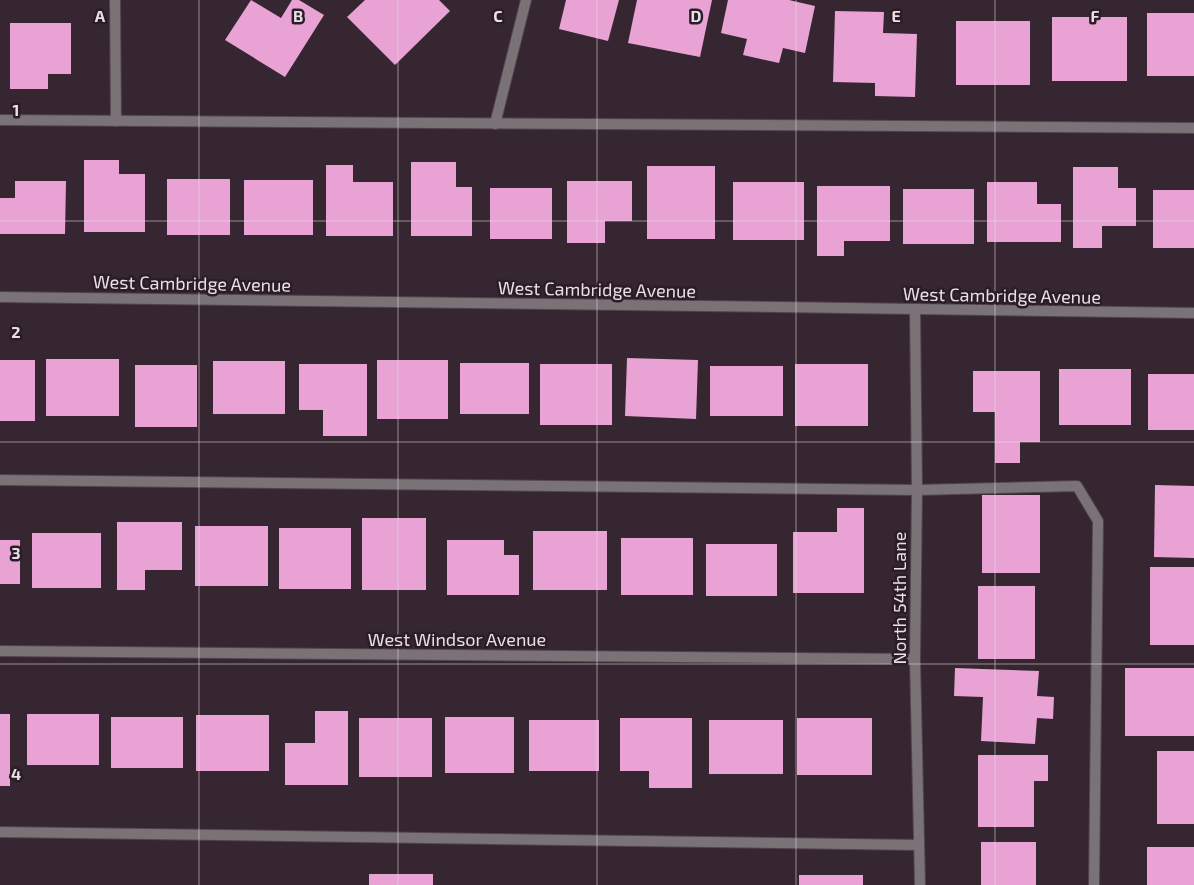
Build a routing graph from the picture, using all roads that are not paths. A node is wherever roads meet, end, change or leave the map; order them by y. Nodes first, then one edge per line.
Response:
1 (115, 0) edge
2 (526, 0) edge
3 (0, 120) edge
4 (116, 121) junction
5 (495, 124) junction
6 (1194, 128) edge
7 (0, 297) edge
8 (915, 310) junction
9 (1194, 313) edge
10 (0, 480) edge
11 (917, 490) junction
12 (0, 651) edge
13 (915, 658) junction
14 (0, 832) edge
15 (919, 845) junction
16 (920, 885) edge
17 (1094, 885) edge

1 - 4 street
2 - 5 street
3 - 4 street
4 - 5 street
5 - 6 street
7 - 8 street, West Cambridge Avenue
8 - 9 street, West Cambridge Avenue
8 - 11 street, North 54th Lane
10 - 11 street
11 - 13 street, North 54th Lane
11 - 17 street
12 - 13 street, West Windsor Avenue
13 - 15 street, North 54th Lane
14 - 15 street
15 - 16 street, North 54th Lane

